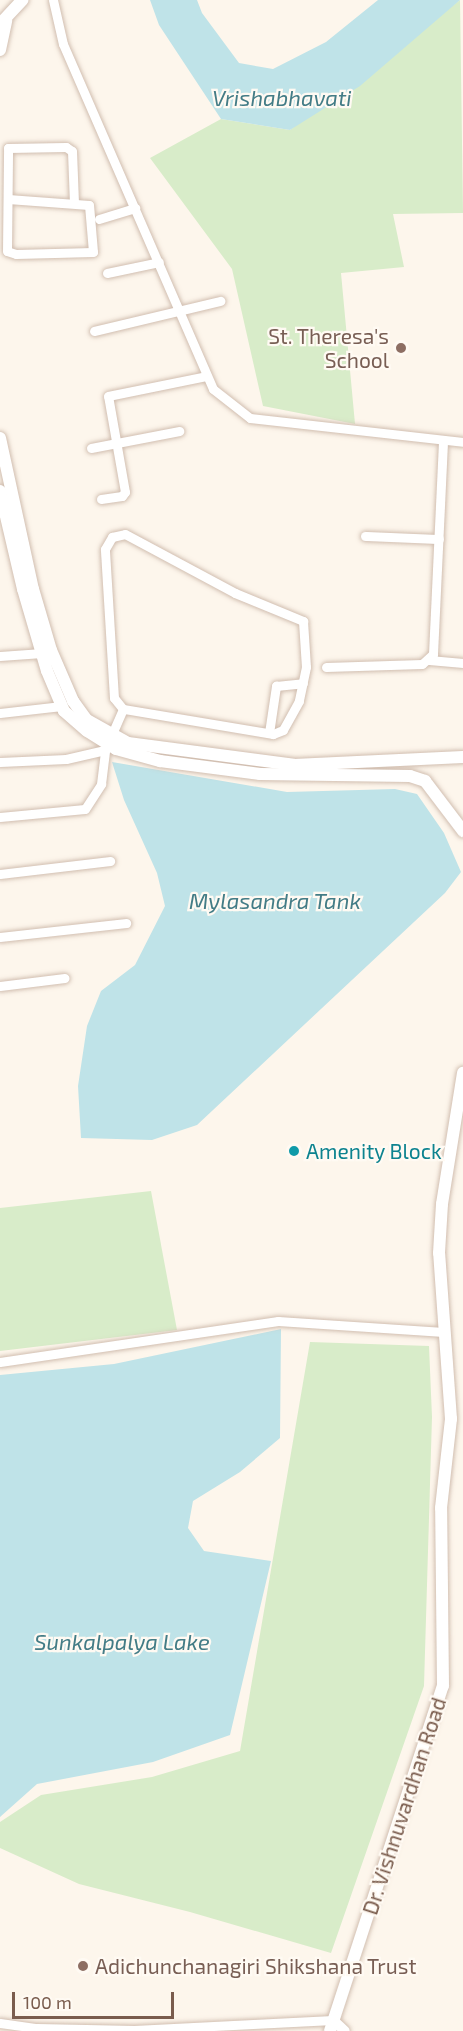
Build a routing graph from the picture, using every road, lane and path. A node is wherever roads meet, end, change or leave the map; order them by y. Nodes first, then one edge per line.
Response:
1 (22, 0) edge
2 (53, 0) edge
3 (3, 22) edge
4 (0, 50) edge
5 (5, 200) edge
6 (74, 202) junction
7 (135, 208) junction
8 (99, 219) dead end
9 (159, 262) junction
10 (107, 273) dead end
11 (220, 301) dead end
12 (179, 313) junction
13 (94, 331) dead end
14 (206, 376) junction
15 (179, 431) dead end
16 (0, 438) edge
17 (443, 442) junction
18 (463, 442) edge
19 (116, 443) junction
20 (91, 448) dead end
21 (1, 453) edge
22 (0, 491) edge
23 (101, 499) dead end
24 (365, 536) dead end
25 (440, 539) junction
26 (42, 654) junction
27 (0, 656) edge
28 (429, 660) junction
29 (463, 663) edge
30 (326, 667) dead end
31 (303, 683) junction
32 (62, 706) junction
33 (123, 709) junction
34 (0, 714) edge
35 (269, 733) junction
36 (109, 743) junction
37 (463, 757) edge
38 (0, 762) edge
39 (0, 818) edge
40 (463, 831) edge
41 (110, 861) dead end
42 (0, 874) edge
43 (126, 922) dead end
44 (0, 937) edge
45 (65, 978) dead end
46 (0, 986) edge
47 (463, 1073) edge
48 (444, 1332) junction
49 (0, 1362) edge
50 (0, 2022) edge
51 (331, 2026) edge
52 (345, 2031) edge

1 - 3 main road
2 - 7 street
3 - 4 main road
5 - 6 street
5 - 6 street
5 - 6 street
7 - 8 street
7 - 9 street
9 - 10 street
9 - 12 street
11 - 12 street
12 - 13 street
12 - 14 street
14 - 17 street
14 - 19 street
15 - 19 street
16 - 21 main road
17 - 18 street
17 - 25 street
19 - 20 street
19 - 23 street
21 - 36 main road
22 - 26 main road
24 - 25 street
25 - 28 street
26 - 27 street
26 - 32 main road
28 - 29 street
28 - 30 street
31 - 33 street
31 - 35 street
31 - 35 street
32 - 34 street
32 - 36 main road
33 - 35 street
33 - 36 street
36 - 37 main road
36 - 38 street
36 - 39 street
36 - 40 main road
41 - 42 street
43 - 44 street
45 - 46 street
47 - 48 main road, Dr. Vishnuvardhan Road
48 - 49 street
48 - 51 main road, Dr. Vishnuvardhan Road
50 - 51 street
51 - 52 street

